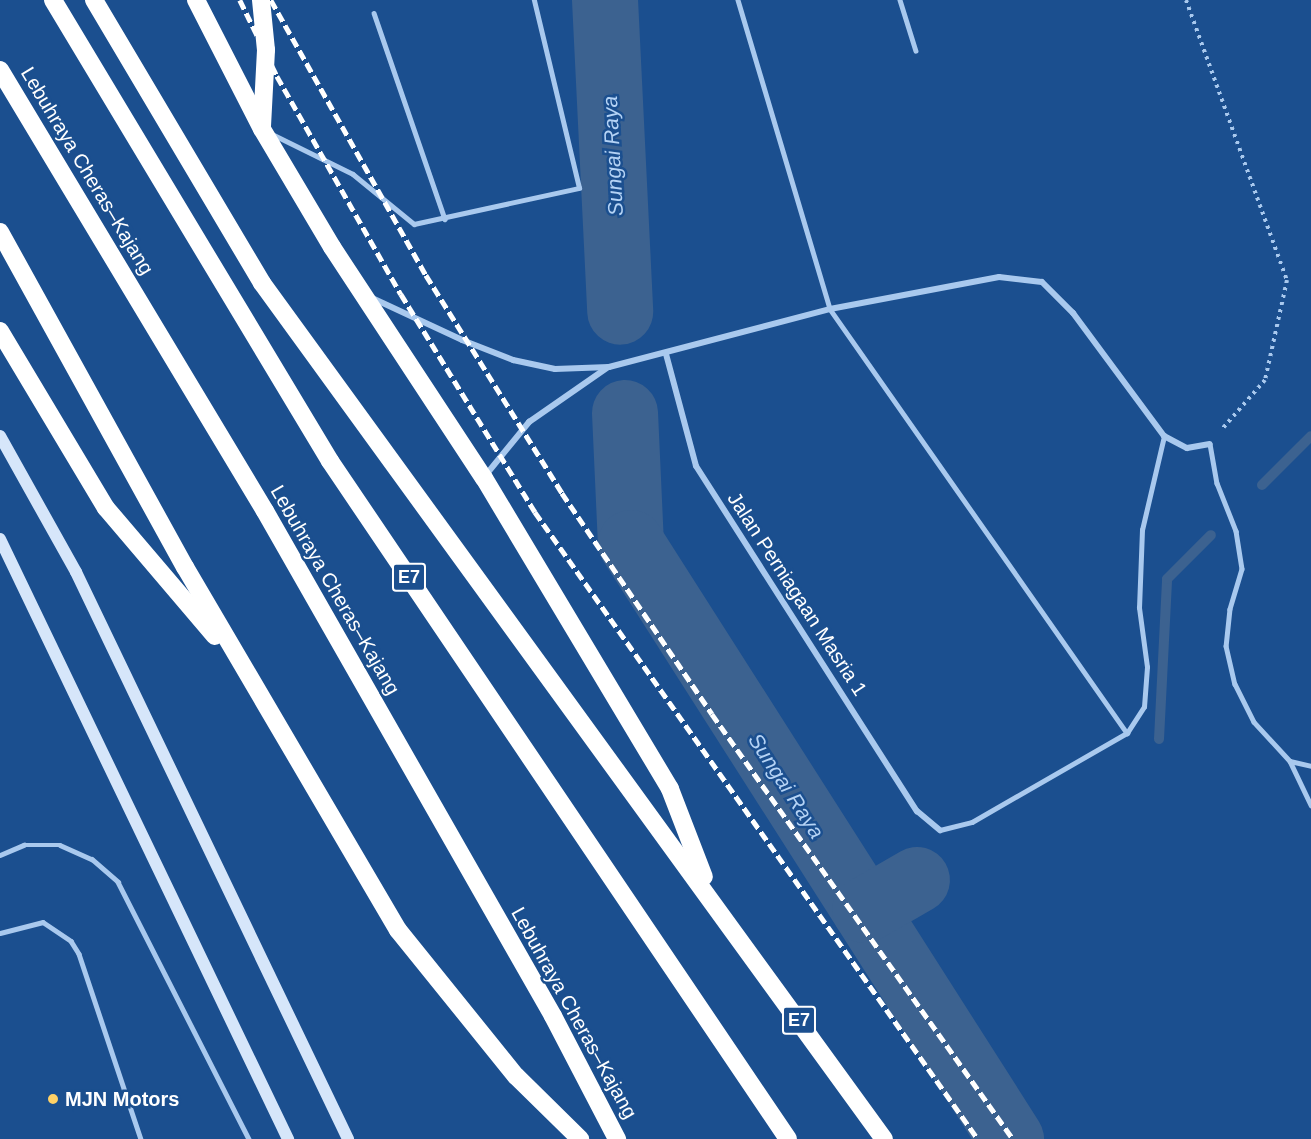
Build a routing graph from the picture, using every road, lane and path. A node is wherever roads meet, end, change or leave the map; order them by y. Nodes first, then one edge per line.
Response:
1 (53, 0) edge
2 (94, 0) edge
3 (196, 0) edge
4 (261, 0) edge
5 (534, 0) edge
6 (738, 0) edge
7 (900, 0) edge
8 (1186, 0) edge
9 (374, 13) dead end
10 (916, 51) dead end
11 (0, 70) edge
12 (262, 129) junction
13 (445, 219) junction
14 (0, 232) edge
15 (361, 293) junction
16 (830, 309) junction
17 (0, 331) edge
18 (666, 354) junction
19 (609, 367) junction
20 (0, 436) edge
21 (1164, 436) junction
22 (1210, 444) junction
23 (484, 478) junction
24 (0, 539) edge
25 (246, 671) junction
26 (1127, 733) junction
27 (1290, 761) junction
28 (1311, 766) edge
29 (1311, 805) edge
30 (940, 830) joint
31 (0, 855) edge
32 (713, 901) junction
33 (0, 933) edge
34 (141, 1139) edge
35 (249, 1139) edge
36 (288, 1139) edge
37 (348, 1139) edge
38 (580, 1139) edge
39 (617, 1139) edge
40 (788, 1139) edge
41 (884, 1139) edge

1 - 40 highway, E7
2 - 32 highway, E7
3 - 12 highway
4 - 12 highway
5 - 13 lane
6 - 16 lane
7 - 10 lane
8 - 22 path
9 - 13 lane
11 - 39 highway, Lebuhraya Cheras–Kajang
12 - 13 lane
12 - 15 highway
14 - 25 highway
15 - 19 street
15 - 23 highway
16 - 18 street
16 - 21 street
16 - 26 lane
17 - 25 highway
18 - 19 street
18 - 30 street, Jalan Perniagaan Masria 1
19 - 23 street
20 - 37 street
21 - 22 street
21 - 26 lane
22 - 27 lane
23 - 32 highway
24 - 36 street
25 - 38 highway
26 - 30 lane
27 - 28 lane
27 - 29 lane
31 - 35 lane
32 - 41 highway, E7
33 - 34 lane

